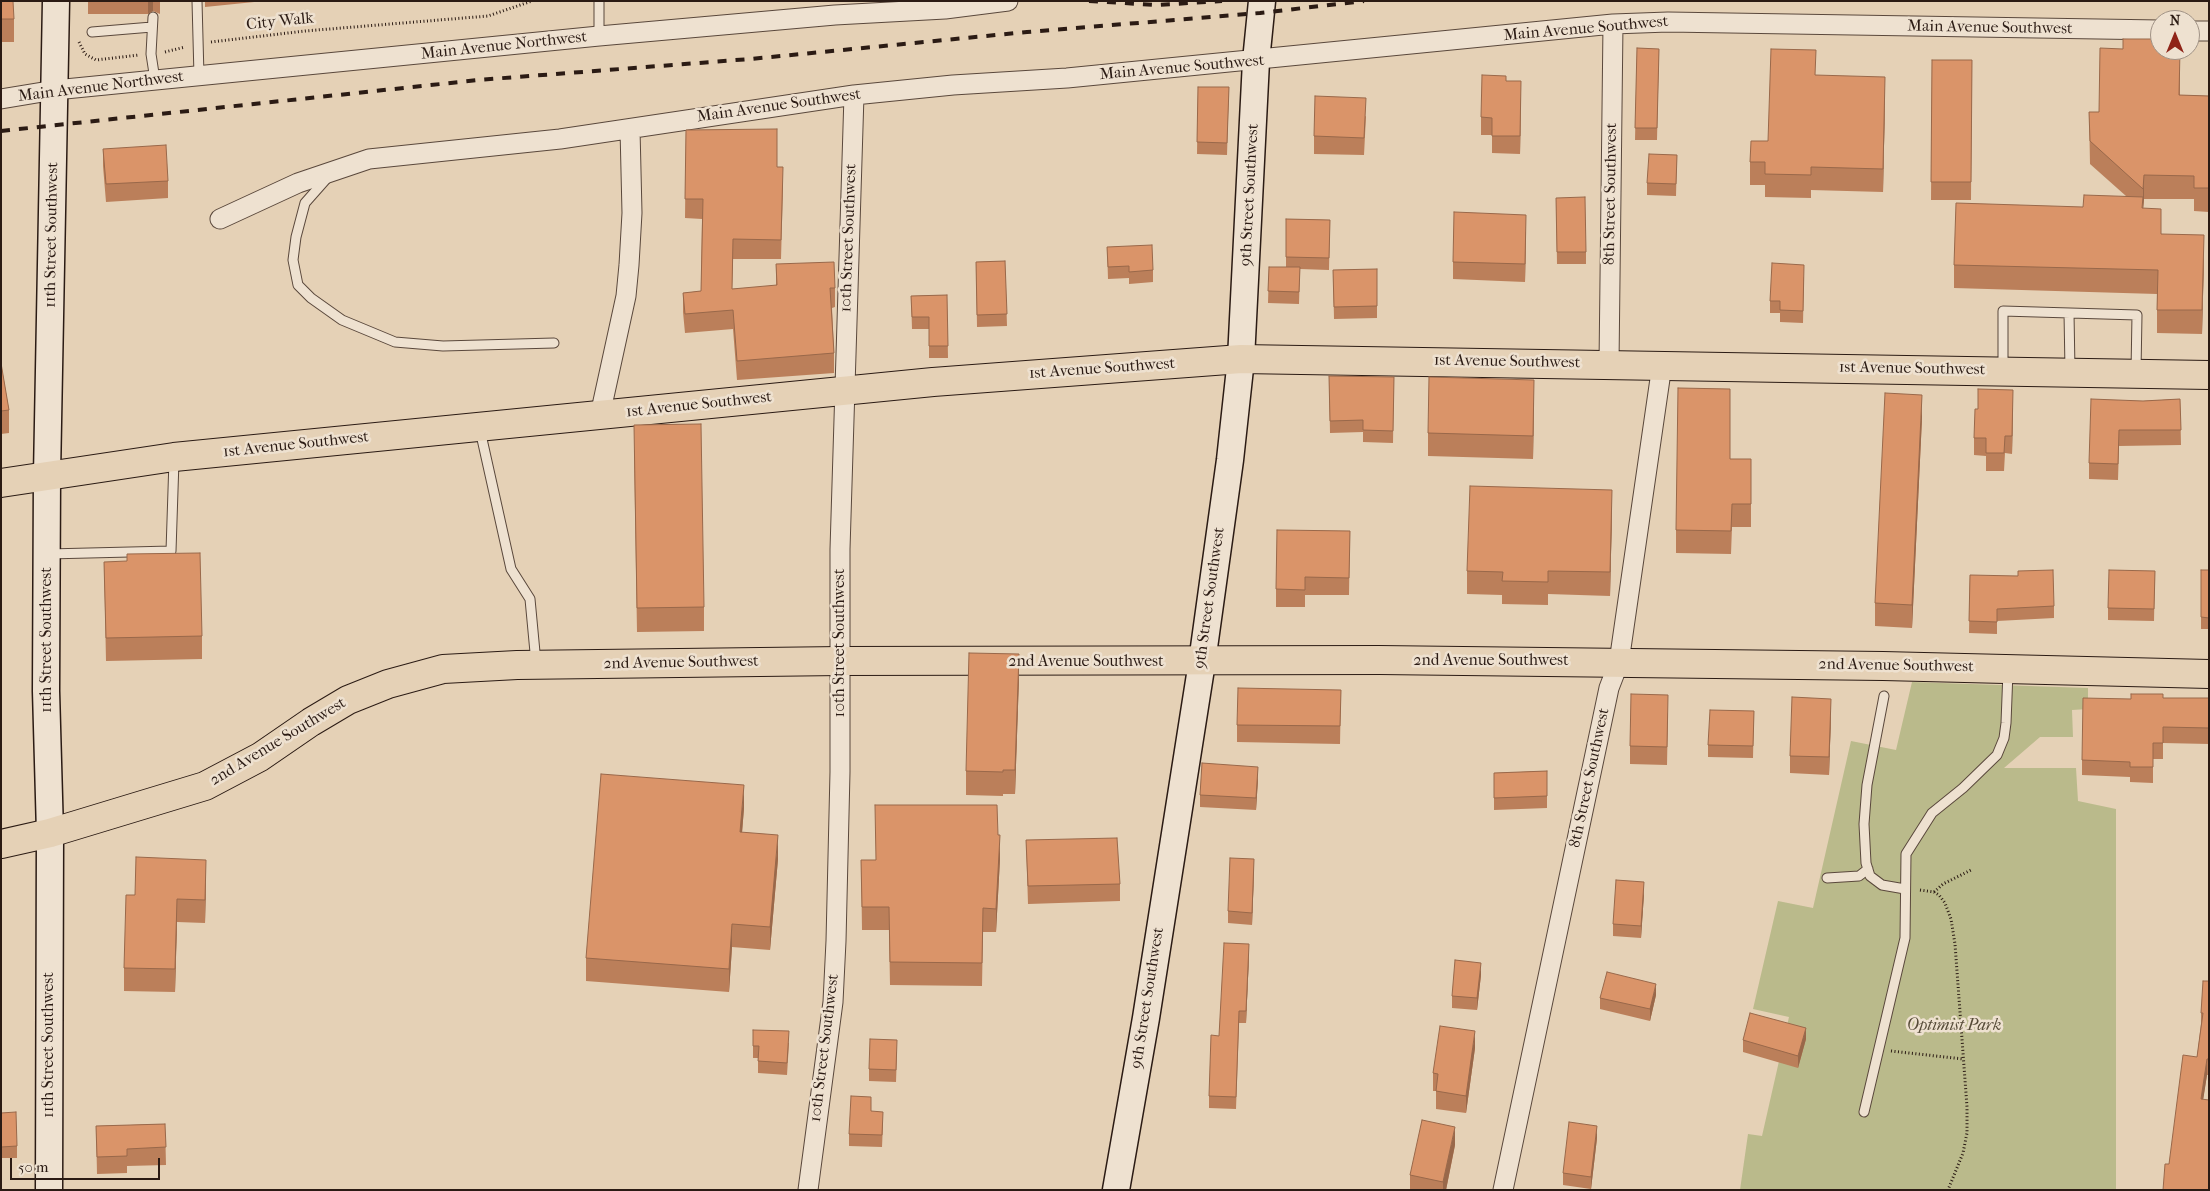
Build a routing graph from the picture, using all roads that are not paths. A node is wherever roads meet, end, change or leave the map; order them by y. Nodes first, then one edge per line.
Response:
1 (56, 1) edge
2 (197, 1) edge
3 (599, 1) edge
4 (1008, 1) edge
5 (1262, 1) edge
6 (1613, 24) junction
7 (2150, 30) edge
8 (92, 32) dead end
9 (599, 36) junction
10 (1256, 61) junction
11 (199, 76) junction
12 (155, 80) junction
13 (55, 90) junction
14 (854, 95) junction
15 (1, 99) edge
16 (630, 129) junction
17 (333, 171) junction
18 (220, 219) dead end
19 (2069, 313) junction
20 (554, 343) dead end
21 (1241, 359) junction
22 (1609, 364) junction
23 (1662, 365) junction
24 (2002, 371) junction
25 (2070, 373) junction
26 (2136, 374) junction
27 (2209, 375) edge
28 (846, 391) junction
29 (600, 415) junction
30 (480, 427) junction
31 (174, 457) junction
32 (46, 475) junction
33 (1, 483) edge
34 (46, 554) junction
35 (841, 661) junction
36 (1202, 662) junction
37 (1619, 662) junction
38 (536, 665) junction
39 (2008, 669) junction
40 (2209, 674) edge
41 (1884, 696) dead end
42 (50, 833) junction
43 (1, 844) edge
44 (1868, 869) junction
45 (1827, 878) dead end
46 (1905, 889) junction
47 (1864, 1112) dead end
48 (48, 1190) edge
49 (808, 1190) edge
50 (1116, 1190) edge
51 (1504, 1190) edge

1 - 13 street, 11th Street Southwest
2 - 11 lane
3 - 9 lane
4 - 9 street, Main Avenue Northwest
5 - 10 street, 9th Street Southwest
6 - 7 street, Main Avenue Southwest
6 - 10 street, Main Avenue Southwest
6 - 22 street, 8th Street Southwest
8 - 12 lane
9 - 11 street, Main Avenue Northwest
10 - 14 street, Main Avenue Southwest
10 - 21 street, 9th Street Southwest
11 - 12 street, Main Avenue Northwest
12 - 13 street, Main Avenue Northwest
13 - 15 street, Main Avenue Northwest
13 - 32 street, 11th Street Southwest
14 - 16 street, Main Avenue Southwest
14 - 28 street, 10th Street Southwest
16 - 17 street, Main Avenue Southwest
16 - 29 street
17 - 18 street, Main Avenue Southwest
17 - 20 lane
19 - 24 lane
19 - 25 lane
19 - 26 lane
21 - 22 main road, 1st Avenue Southwest
21 - 28 main road, 1st Avenue Southwest
21 - 36 street, 9th Street Southwest
22 - 23 main road, 1st Avenue Southwest
23 - 24 main road, 1st Avenue Southwest
23 - 37 street, 8th Street Southwest
24 - 25 main road, 1st Avenue Southwest
25 - 26 main road, 1st Avenue Southwest
26 - 27 main road, 1st Avenue Southwest
28 - 29 main road, 1st Avenue Southwest
28 - 35 street, 10th Street Southwest
29 - 30 main road, 1st Avenue Southwest
30 - 31 main road, 1st Avenue Southwest
30 - 38 lane
31 - 32 main road, 1st Avenue Southwest
31 - 34 lane
32 - 33 main road, 1st Avenue Southwest
32 - 34 street, 11th Street Southwest
34 - 42 street, 11th Street Southwest
35 - 36 main road, 2nd Avenue Southwest
35 - 38 main road, 2nd Avenue Southwest
35 - 49 street, 10th Street Southwest
36 - 37 main road, 2nd Avenue Southwest
36 - 50 street, 9th Street Southwest
37 - 39 main road, 2nd Avenue Southwest
37 - 51 street, 8th Street Southwest
38 - 42 main road, 2nd Avenue Southwest
39 - 40 main road, 2nd Avenue Southwest
39 - 46 lane
41 - 44 lane
42 - 43 main road, 2nd Avenue Southwest
42 - 48 street, 11th Street Southwest
44 - 45 lane
44 - 46 lane
46 - 47 lane

